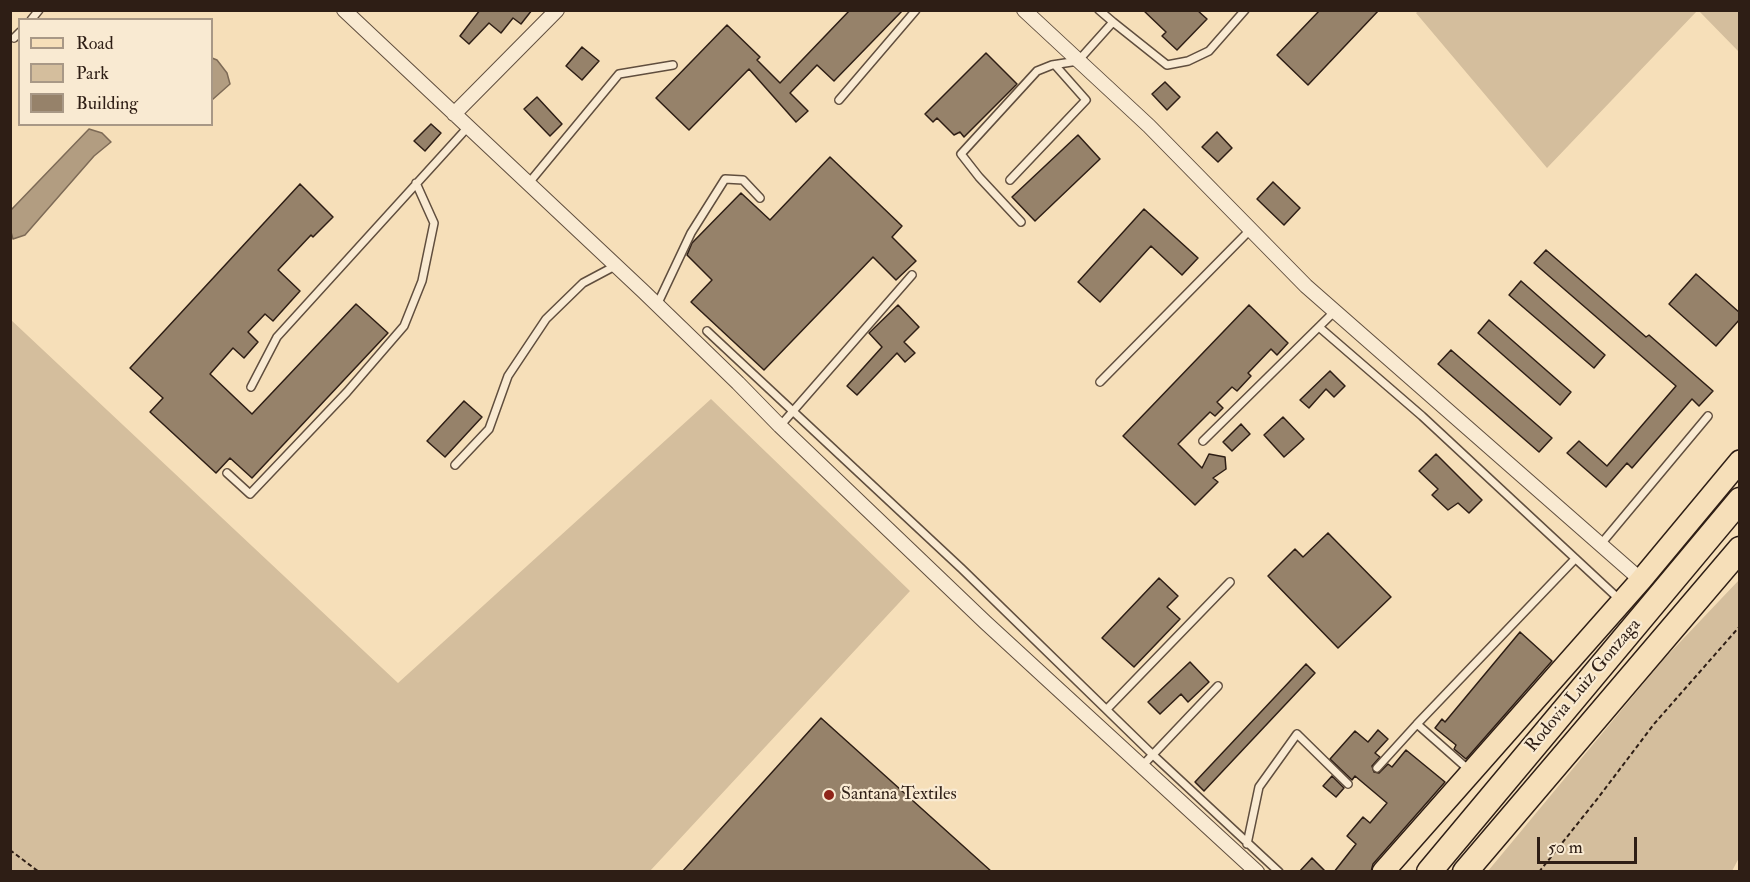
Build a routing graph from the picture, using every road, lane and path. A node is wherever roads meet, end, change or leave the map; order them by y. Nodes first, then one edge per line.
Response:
1 (344, 10) edge
2 (557, 10) edge
3 (916, 10) edge
4 (1024, 10) edge
5 (1099, 10) edge
6 (1245, 10) edge
7 (1113, 22) junction
8 (18, 34) edge
9 (14, 38) dead end
10 (1078, 61) junction
11 (673, 65) dead end
12 (1055, 65) junction
13 (839, 100) dead end
14 (454, 114) junction
15 (468, 127) junction
16 (1010, 180) dead end
17 (416, 183) junction
18 (528, 184) junction
19 (760, 198) dead end
20 (1021, 222) dead end
21 (1250, 230) junction
22 (615, 266) junction
23 (912, 275) dead end
24 (657, 305) junction
25 (1335, 310) junction
26 (1318, 327) junction
27 (707, 331) dead end
28 (1100, 382) dead end
29 (251, 387) dead end
30 (793, 411) junction
31 (1708, 416) dead end
32 (780, 426) junction
33 (1203, 441) dead end
34 (1740, 461) edge
35 (455, 465) dead end
36 (226, 473) dead end
37 (1740, 500) edge
38 (1601, 544) junction
39 (1740, 549) edge
40 (1575, 559) junction
41 (1641, 580) junction
42 (1230, 582) dead end
43 (1622, 602) junction
44 (1740, 626) edge
45 (1218, 686) dead end
46 (1107, 709) junction
47 (1417, 724) junction
48 (1147, 760) junction
49 (1377, 768) dead end
50 (1471, 772) junction
51 (1348, 784) dead end
52 (1247, 844) junction
53 (10, 850) edge
54 (39, 872) edge
55 (1257, 872) edge
56 (1279, 872) edge
57 (1383, 872) edge
58 (1430, 872) edge
59 (1465, 872) edge
60 (1539, 872) edge

1 - 14 street
2 - 14 street
3 - 13 lane
4 - 10 street
5 - 7 lane
6 - 7 lane
7 - 10 lane
8 - 9 lane
10 - 12 lane
10 - 21 street
11 - 18 lane
12 - 16 lane
12 - 20 lane
14 - 15 street
15 - 17 lane
15 - 18 street
17 - 29 lane
17 - 36 lane
18 - 22 street
19 - 24 lane
21 - 25 street
21 - 28 lane
22 - 24 street
22 - 35 lane
23 - 30 lane
24 - 32 street
25 - 26 lane
25 - 38 street
26 - 33 lane
26 - 40 lane
27 - 30 lane
30 - 32 lane
30 - 46 lane
31 - 38 lane
32 - 48 street
34 - 41 main road
37 - 58 highway, Rodovia Luiz Gonzaga
38 - 41 street
39 - 59 highway, Rodovia Luiz Gonzaga
40 - 43 lane
40 - 47 lane
41 - 43 main road
42 - 46 lane
43 - 50 main road
44 - 60 path
45 - 48 lane
46 - 48 lane
47 - 49 lane
47 - 50 lane
48 - 52 lane
48 - 55 street
50 - 57 main road
51 - 52 lane
52 - 56 lane
53 - 54 path

